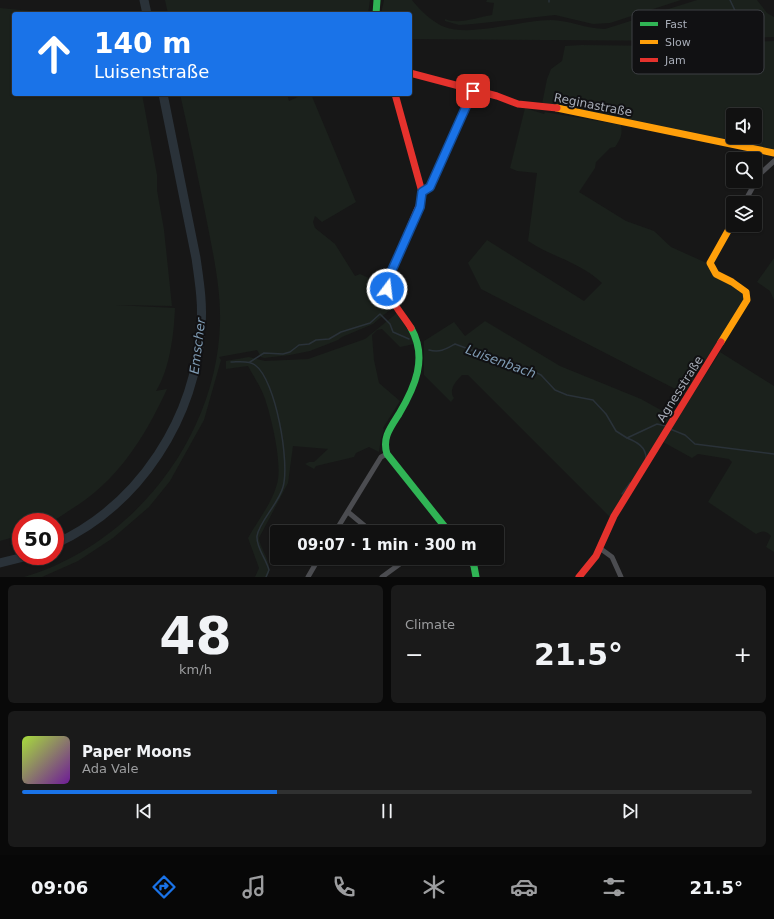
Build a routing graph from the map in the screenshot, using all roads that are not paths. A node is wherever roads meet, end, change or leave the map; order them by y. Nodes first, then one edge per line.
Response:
1 (377, 0) edge
2 (376, 12) edge
3 (412, 74) edge
4 (473, 91) junction
5 (395, 96) edge
6 (774, 153) edge
7 (774, 161) edge
8 (422, 192) junction
9 (748, 196) edge
10 (727, 232) edge
11 (387, 454) junction
12 (348, 512) junction
13 (340, 525) edge
14 (364, 525) edge
15 (442, 525) edge
16 (601, 549) junction
17 (315, 565) edge
18 (398, 565) edge
19 (473, 565) edge
20 (308, 577) edge
21 (382, 577) edge
22 (476, 577) edge
23 (579, 577) edge
24 (621, 577) edge

1 - 2 street
3 - 4 street, Reginastraße
4 - 6 street, Reginastraße
4 - 8 street
5 - 8 street
7 - 9 street
8 - 11 street
10 - 16 street, Agnesstraße
11 - 12 street
11 - 15 street
12 - 13 street
12 - 14 street
16 - 23 street, Agnesstraße
16 - 24 street
17 - 20 street
18 - 21 street
19 - 22 street

